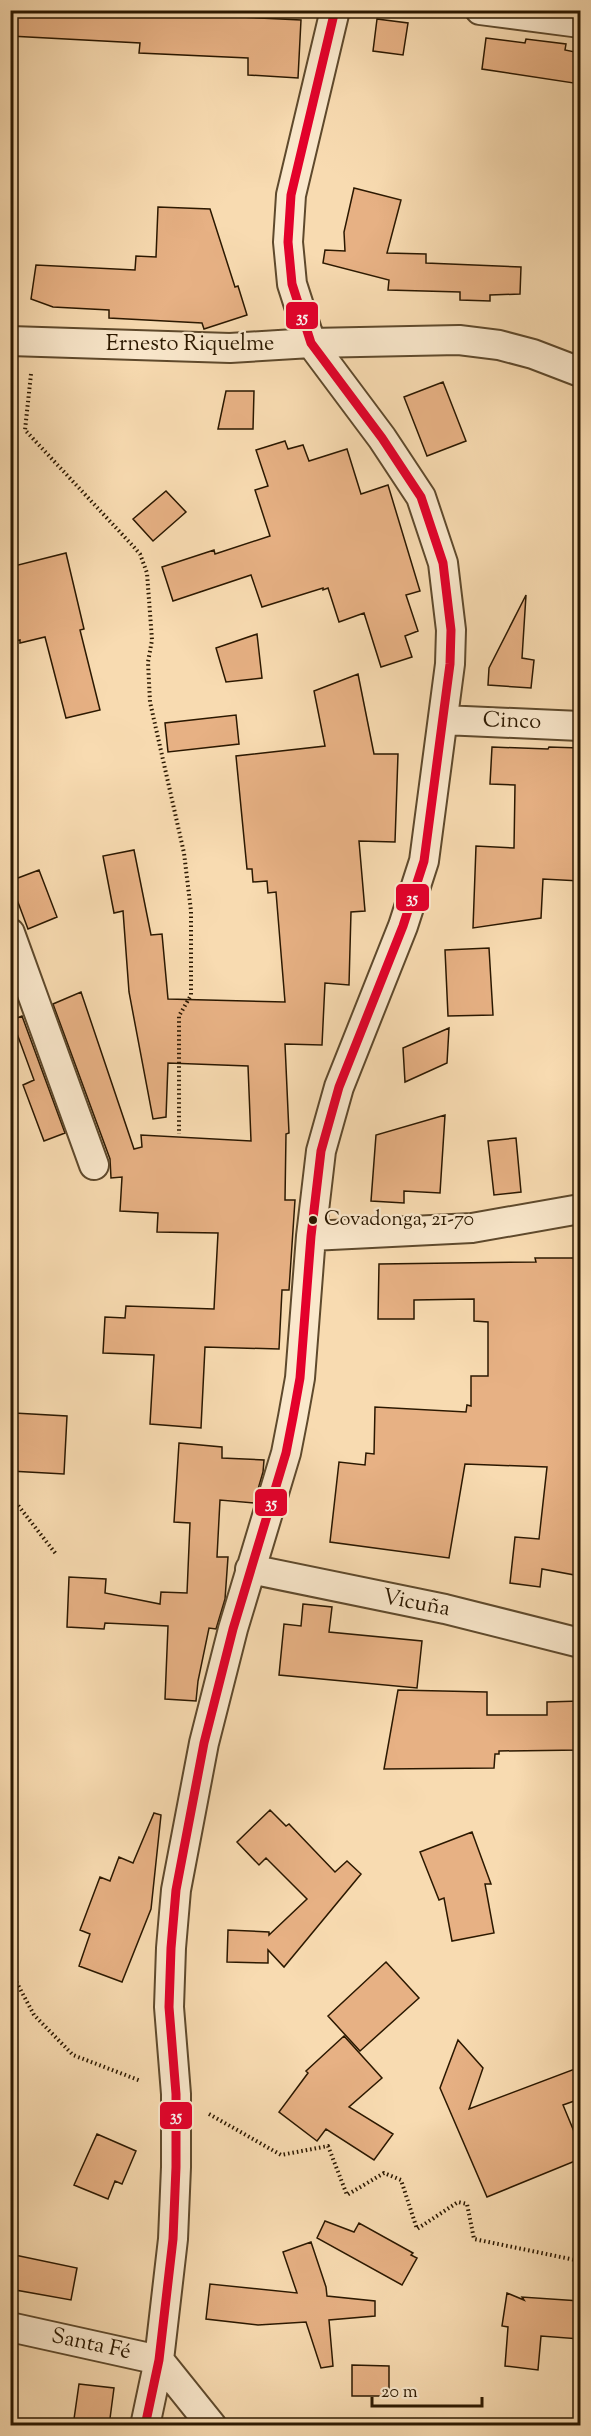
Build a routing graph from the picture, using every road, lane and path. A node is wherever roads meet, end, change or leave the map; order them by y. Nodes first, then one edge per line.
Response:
1 (335, 10) edge
2 (480, 10) edge
3 (580, 23) edge
4 (23, 342) edge
5 (311, 343) junction
6 (580, 372) edge
7 (443, 720) junction
8 (580, 726) edge
9 (10, 933) edge
10 (179, 1134) dead end
11 (94, 1165) dead end
12 (580, 1209) edge
13 (311, 1236) junction
14 (10, 1495) edge
15 (56, 1554) dead end
16 (250, 1569) junction
17 (580, 1643) edge
18 (10, 1970) edge
19 (176, 2094) junction
20 (580, 2261) edge
21 (10, 2327) edge
22 (159, 2360) junction
23 (145, 2426) edge
24 (212, 2426) edge

1 - 5 street
2 - 3 street
4 - 5 street, Ernesto Riquelme
4 - 10 path
5 - 6 street, Ernesto Riquelme
5 - 7 street
7 - 8 street, Cinco
7 - 13 street
9 - 11 street
12 - 13 street
13 - 16 street
14 - 15 path
16 - 17 street, Vicuña
16 - 19 street
18 - 19 path
19 - 20 path
19 - 22 street
21 - 22 street, Santa Fé
22 - 23 street
22 - 24 street, Santa Fé

